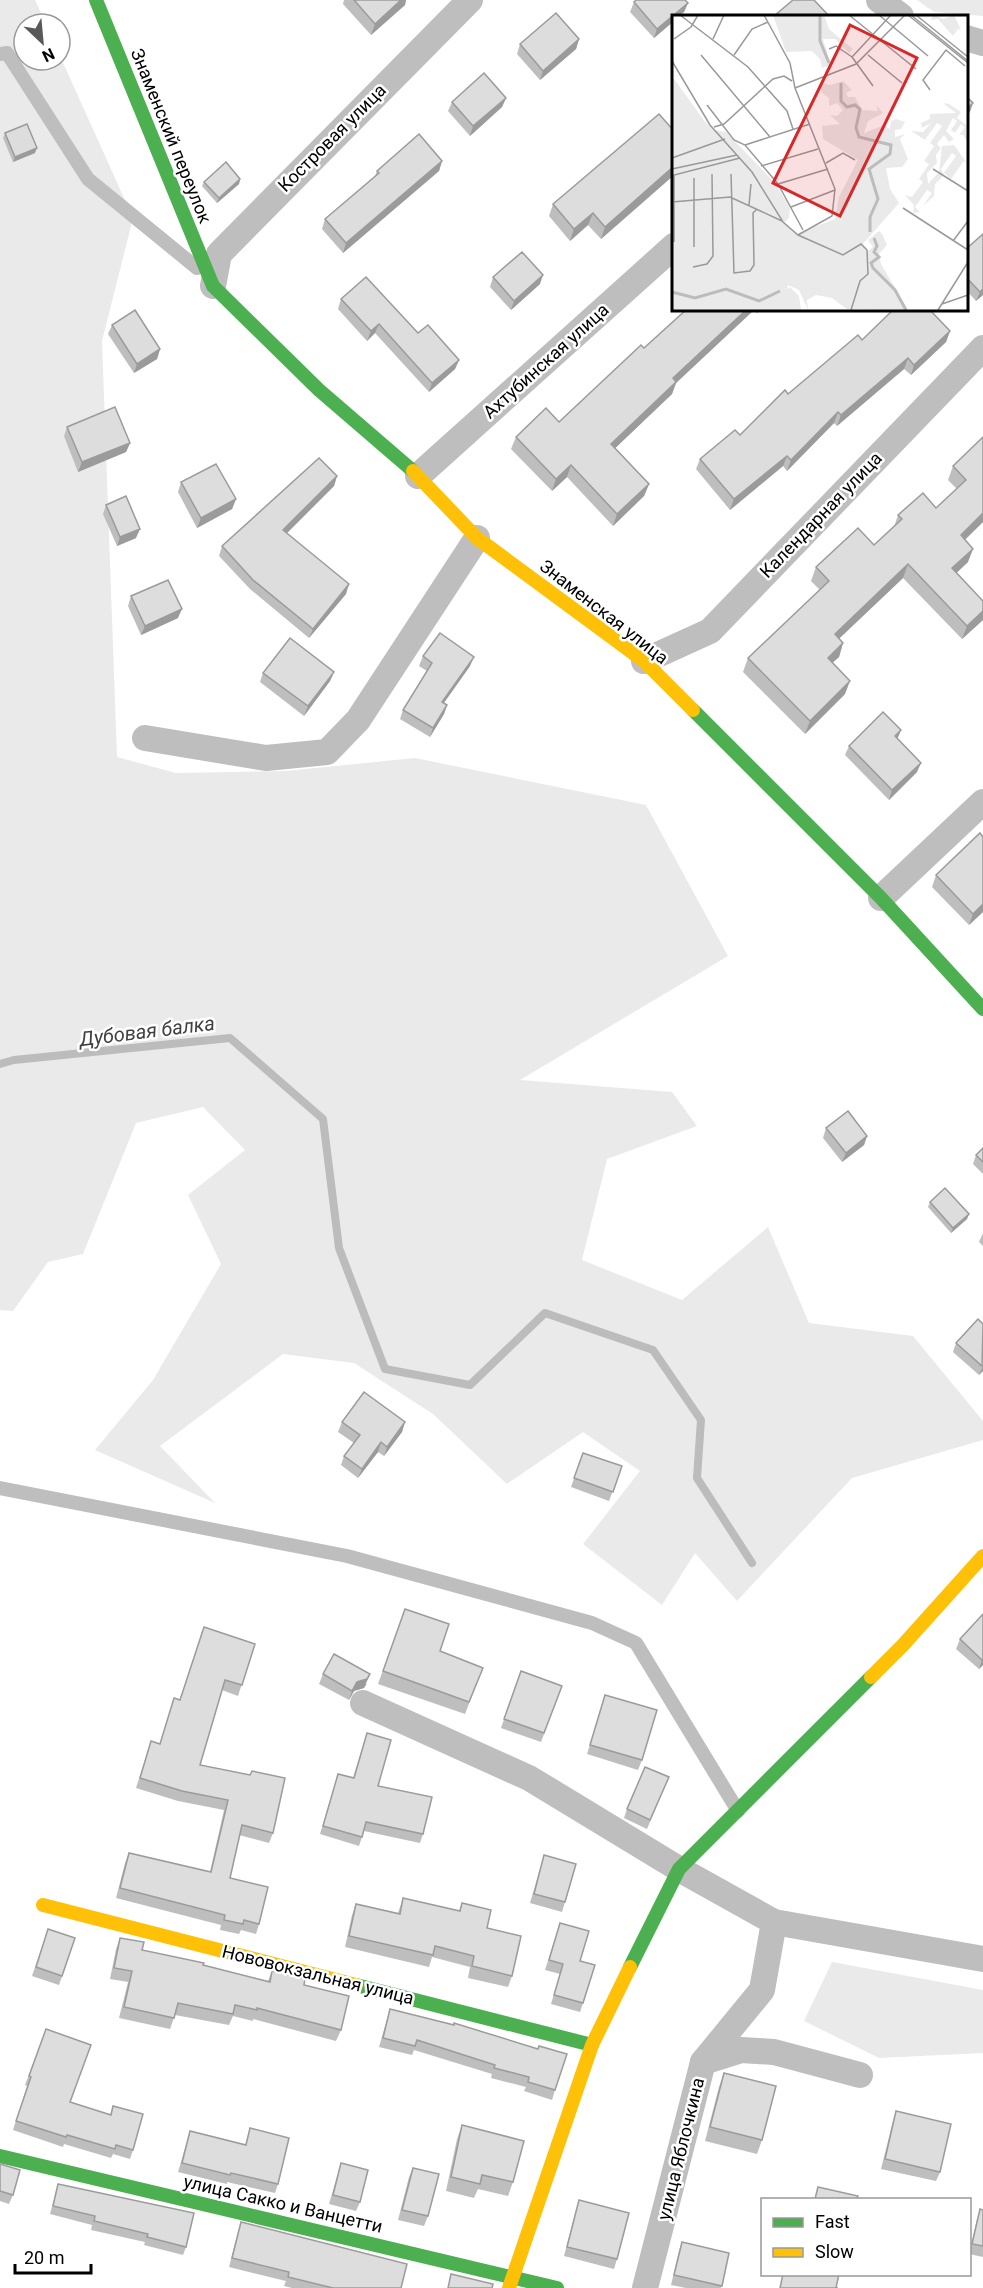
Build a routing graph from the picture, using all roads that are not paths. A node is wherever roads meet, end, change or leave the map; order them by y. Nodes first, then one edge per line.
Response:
1 (96, 0) edge
2 (470, 0) edge
3 (879, 0) edge
4 (900, 15) edge
5 (968, 39) edge
6 (983, 43) edge
7 (0, 54) edge
8 (672, 248) edge
9 (212, 282) junction
10 (983, 348) edge
11 (418, 476) junction
12 (477, 538) junction
13 (644, 661) junction
14 (145, 738) dead end
15 (983, 802) edge
16 (881, 898) junction
17 (983, 1009) edge
18 (0, 1488) edge
19 (983, 1556) edge
20 (363, 1703) dead end
21 (738, 1811) junction
22 (679, 1869) junction
23 (43, 1905) dead end
24 (774, 1922) junction
25 (983, 1959) edge
26 (592, 2046) junction
27 (703, 2062) junction
28 (860, 2075) dead end
29 (0, 2156) edge
30 (510, 2282) edge
31 (557, 2288) edge
32 (645, 2288) edge

1 - 9 street, Знаменский переулок
2 - 9 street, Костровая улица
3 - 4 street
5 - 6 street
7 - 9 lane
8 - 11 street, Ахтубинская улица
9 - 11 street, Знаменская улица
10 - 13 street, Календарная улица
11 - 12 street, Знаменская улица
12 - 13 street, Знаменская улица
12 - 14 street
13 - 16 street, Знаменская улица
15 - 16 street
16 - 17 street, Знаменская улица
18 - 21 lane
19 - 21 street
20 - 22 street
21 - 22 street
22 - 24 street
22 - 26 street
23 - 26 street, Нововокзальная улица
24 - 25 street
24 - 27 street, улица Яблочкина
26 - 30 street
27 - 28 street
27 - 32 street, улица Яблочкина
29 - 30 street, улица Сакко и Ванцетти
30 - 31 street, улица Сакко и Ванцетти

